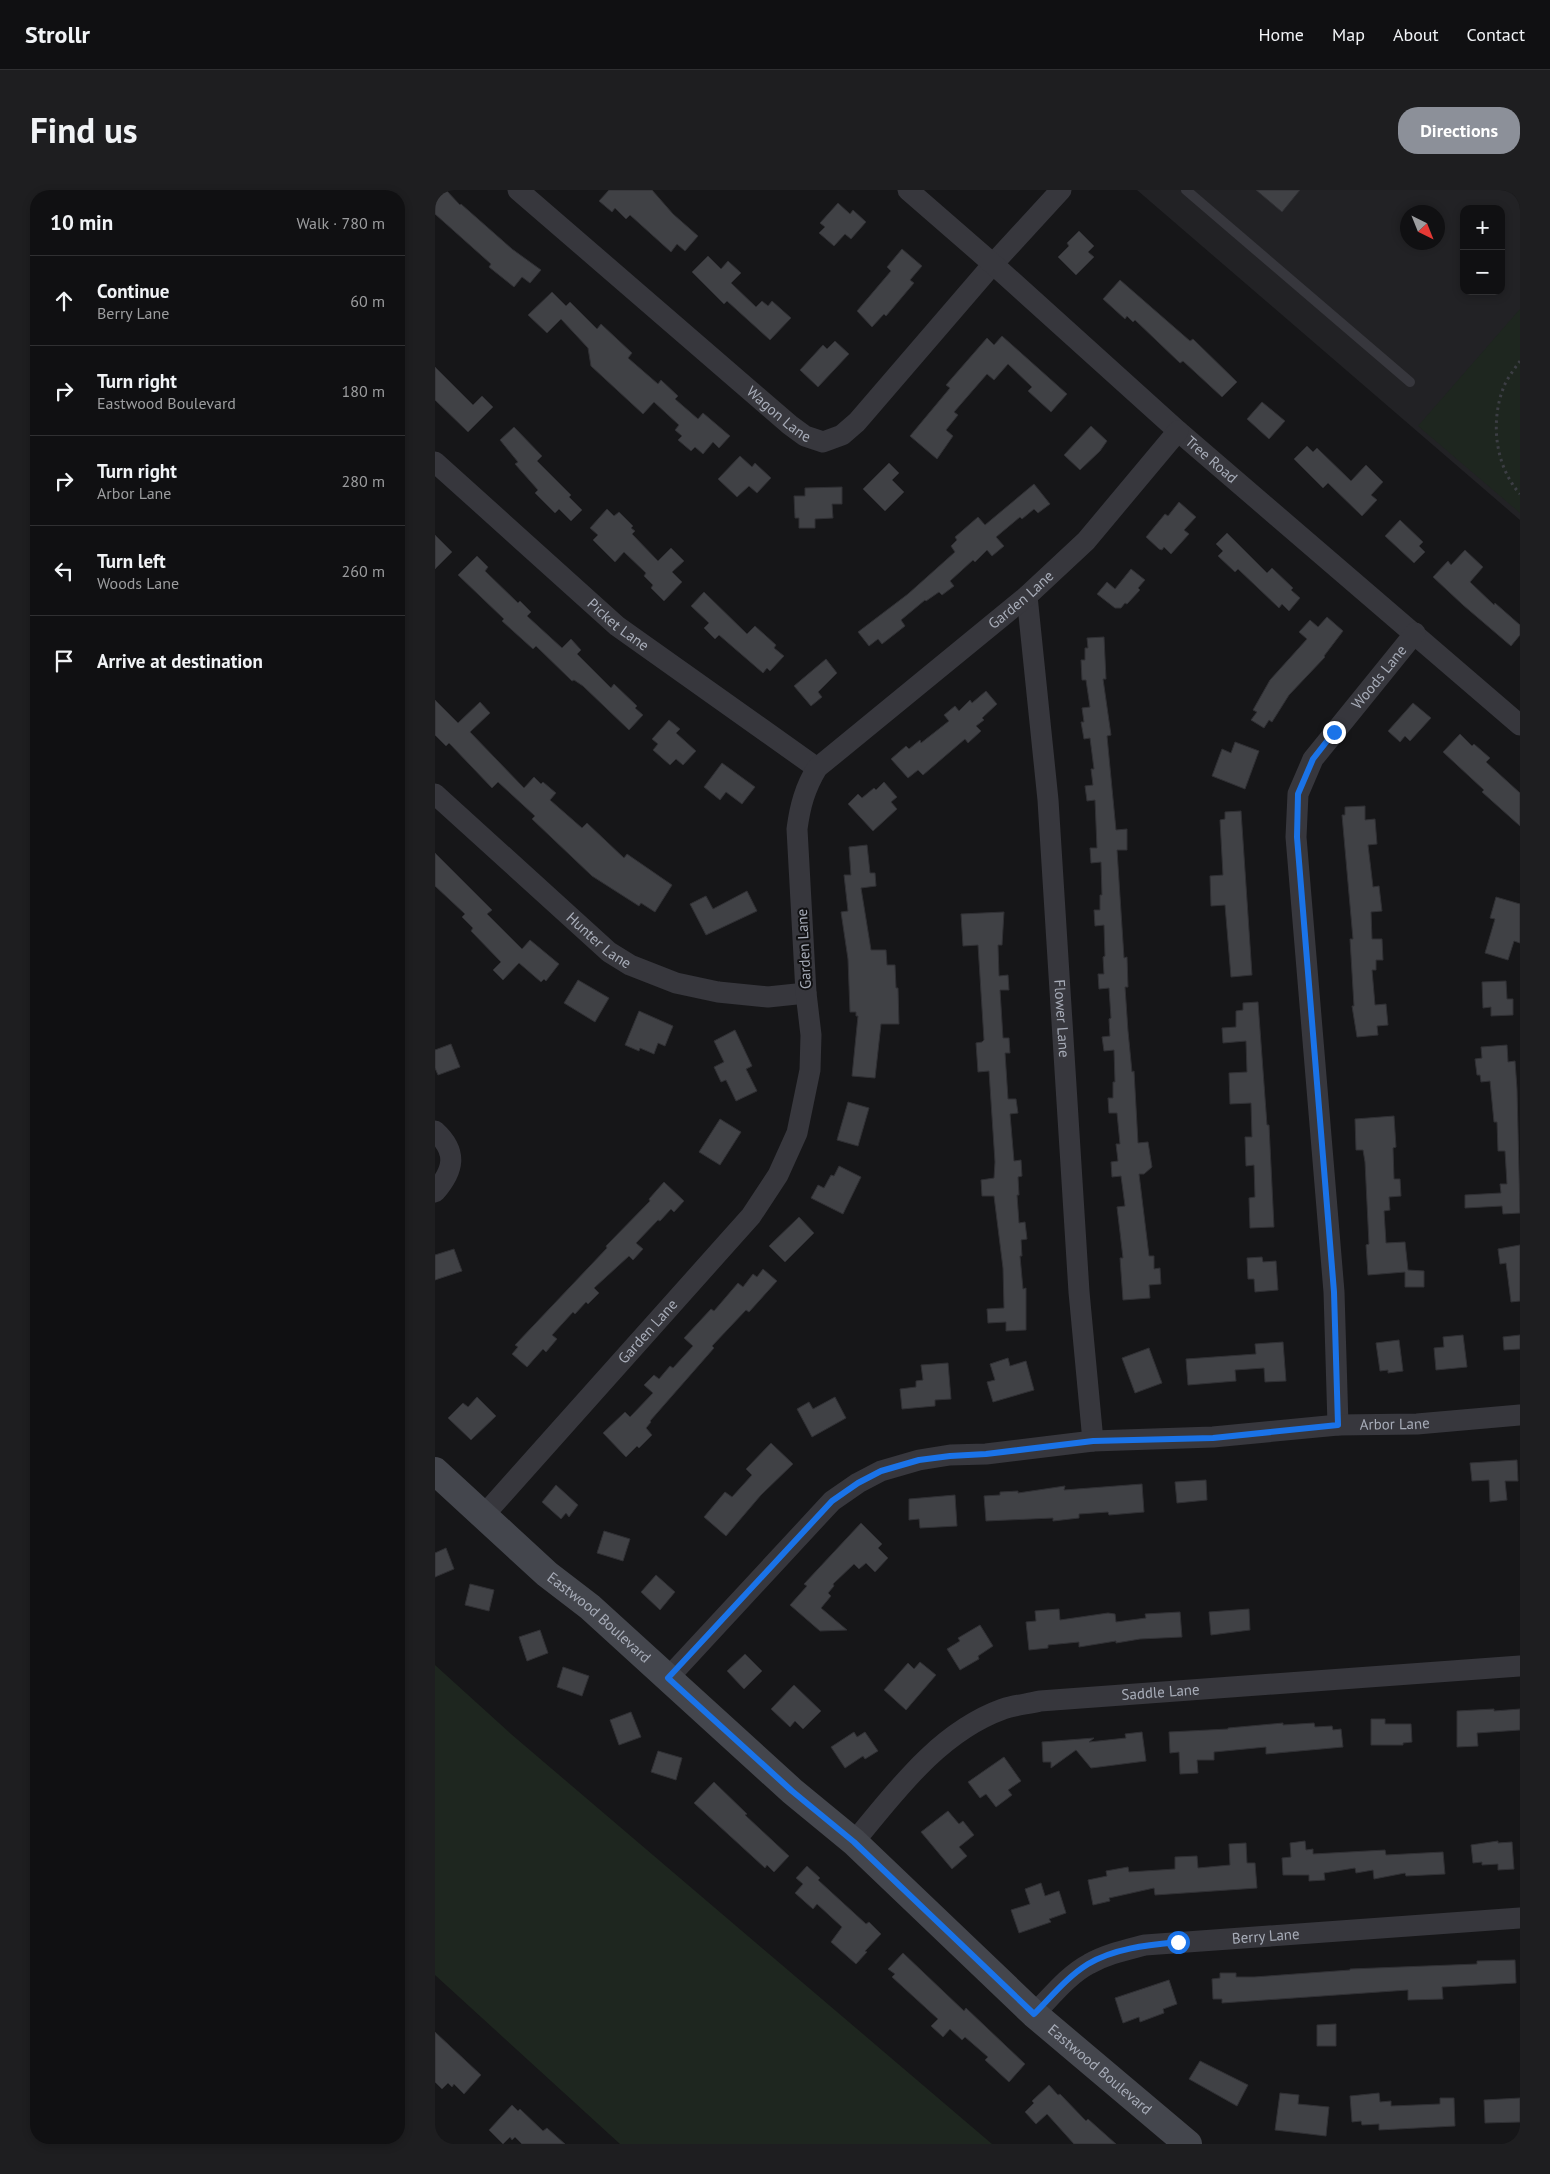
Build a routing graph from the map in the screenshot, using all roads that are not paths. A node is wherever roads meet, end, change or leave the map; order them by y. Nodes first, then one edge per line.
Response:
1 (518, 190) edge
2 (908, 190) edge
3 (1061, 190) edge
4 (1187, 190) edge
5 (993, 264) junction
6 (1410, 382) dead end
7 (1178, 431) junction
8 (435, 462) edge
9 (1027, 596) junction
10 (1415, 633) junction
11 (1520, 725) edge
12 (817, 768) junction
13 (435, 794) edge
14 (806, 993) junction
15 (435, 1131) edge
16 (435, 1192) edge
17 (1520, 1415) edge
18 (1338, 1425) junction
19 (1093, 1441) junction
20 (435, 1471) edge
21 (484, 1515) junction
22 (1520, 1666) edge
23 (668, 1678) junction
24 (854, 1842) junction
25 (1520, 1918) edge
26 (1034, 2014) junction
27 (1188, 2144) edge

1 - 5 street, Wagon Lane
2 - 5 street, Tree Road
3 - 5 street, Wagon Lane
4 - 6 lane
5 - 7 street, Tree Road
7 - 9 street, Garden Lane
7 - 10 street, Tree Road
8 - 12 street, Picket Lane
9 - 12 street, Garden Lane
9 - 19 street, Flower Lane
10 - 11 street, Tree Road
10 - 18 street, Woods Lane
12 - 14 street, Garden Lane
13 - 14 street, Hunter Lane
14 - 21 street, Garden Lane
15 - 16 street
17 - 18 street, Arbor Lane
18 - 19 street, Arbor Lane
19 - 23 street, Arbor Lane
20 - 21 street, Eastwood Boulevard
21 - 23 street, Eastwood Boulevard
22 - 24 street, Saddle Lane
23 - 24 street, Eastwood Boulevard
24 - 26 street, Eastwood Boulevard
25 - 26 street, Berry Lane
26 - 27 street, Eastwood Boulevard

